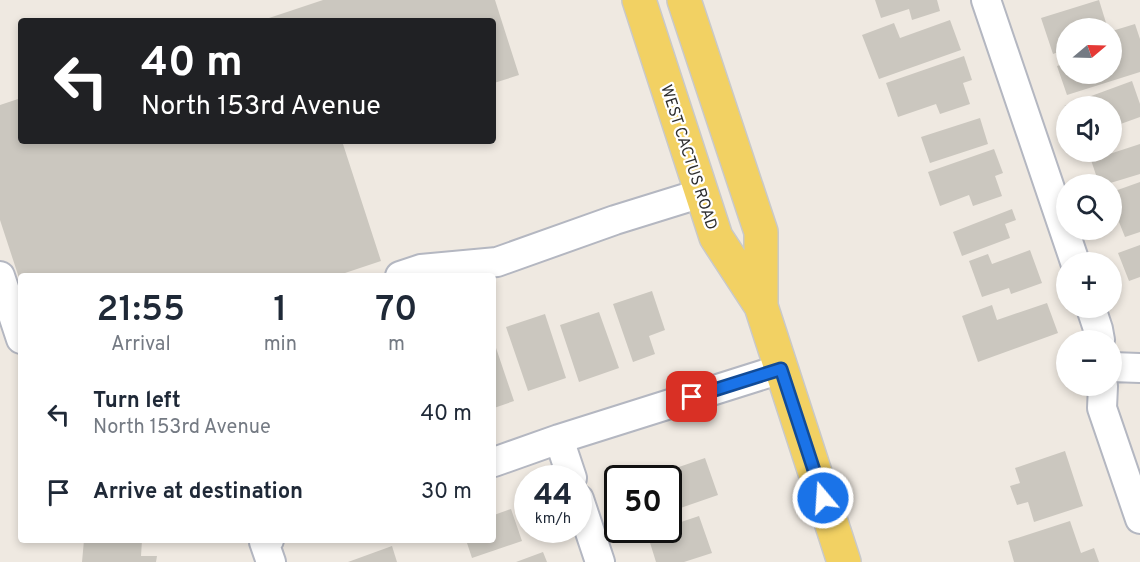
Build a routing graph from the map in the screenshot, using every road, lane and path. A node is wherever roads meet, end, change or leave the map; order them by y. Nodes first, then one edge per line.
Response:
1 (639, 0) edge
2 (669, 0) edge
3 (684, 0) edge
4 (986, 0) edge
5 (700, 49) junction
6 (702, 193) junction
7 (1073, 252) edge
8 (409, 273) edge
9 (0, 276) edge
10 (761, 306) junction
11 (18, 330) edge
12 (1122, 367) edge
13 (1140, 368) edge
14 (781, 369) junction
15 (1102, 396) edge
16 (559, 439) junction
17 (496, 461) edge
18 (568, 465) edge
19 (1140, 519) edge
20 (592, 538) edge
21 (600, 562) edge
22 (844, 562) edge

1 - 6 main road, WEST CACTUS ROAD
2 - 5 main road
3 - 5 main road, WEST CACTUS ROAD
4 - 7 street
5 - 10 main road, WEST CACTUS ROAD
6 - 8 street
6 - 10 main road, WEST CACTUS ROAD
9 - 11 street
10 - 14 main road, WEST CACTUS ROAD
12 - 13 street
14 - 16 street
14 - 22 main road, WEST CACTUS ROAD
15 - 19 street
16 - 17 street
16 - 18 street
20 - 21 street

